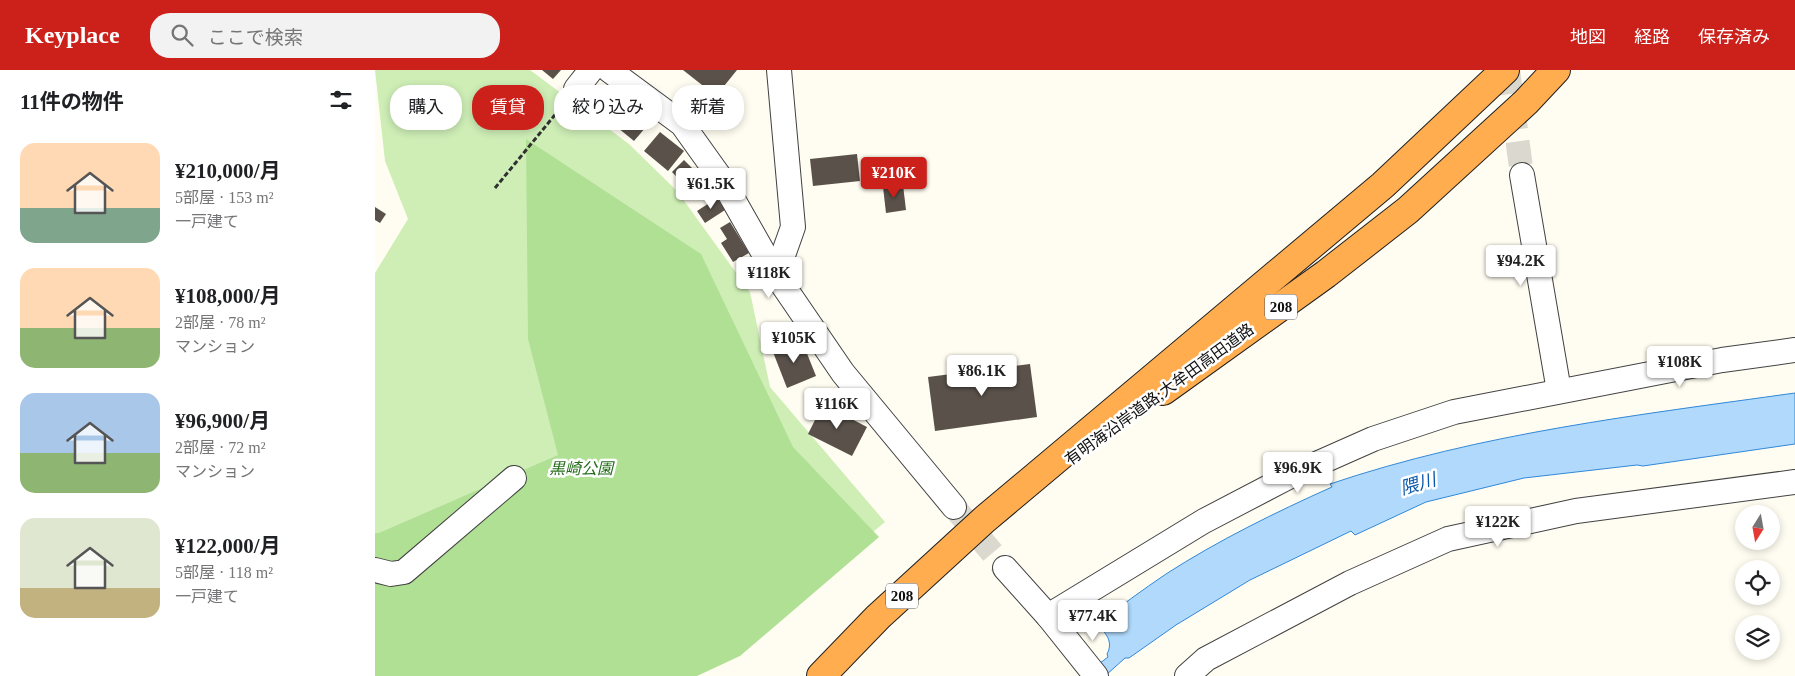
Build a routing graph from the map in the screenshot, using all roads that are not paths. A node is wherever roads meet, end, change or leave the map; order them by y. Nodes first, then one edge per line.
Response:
1 (591, 70) edge
2 (609, 70) edge
3 (779, 70) edge
4 (1505, 70) edge
5 (1556, 70) edge
6 (579, 85) edge
7 (1522, 175) tunnel mouth
8 (777, 275) junction
9 (1795, 350) edge
10 (1559, 391) junction
11 (514, 478) dead end
12 (1795, 482) edge
13 (954, 507) tunnel mouth
14 (985, 519) junction
15 (1005, 568) tunnel mouth
16 (375, 570) edge
17 (1054, 625) junction
18 (821, 676) edge
19 (1097, 676) edge
20 (1187, 676) edge

1 - 6 street
2 - 8 street
3 - 8 street
4 - 14 highway, 有明海沿岸道路;大牟田高田道路 / 208
5 - 14 highway, 有明海沿岸道路;大牟田高田道路 / 208
7 - 10 street
8 - 13 street
9 - 10 street
10 - 17 street
11 - 16 street
12 - 20 street
14 - 18 highway, 有明海沿岸道路;大牟田高田道路 / 208
15 - 17 street
17 - 19 street

